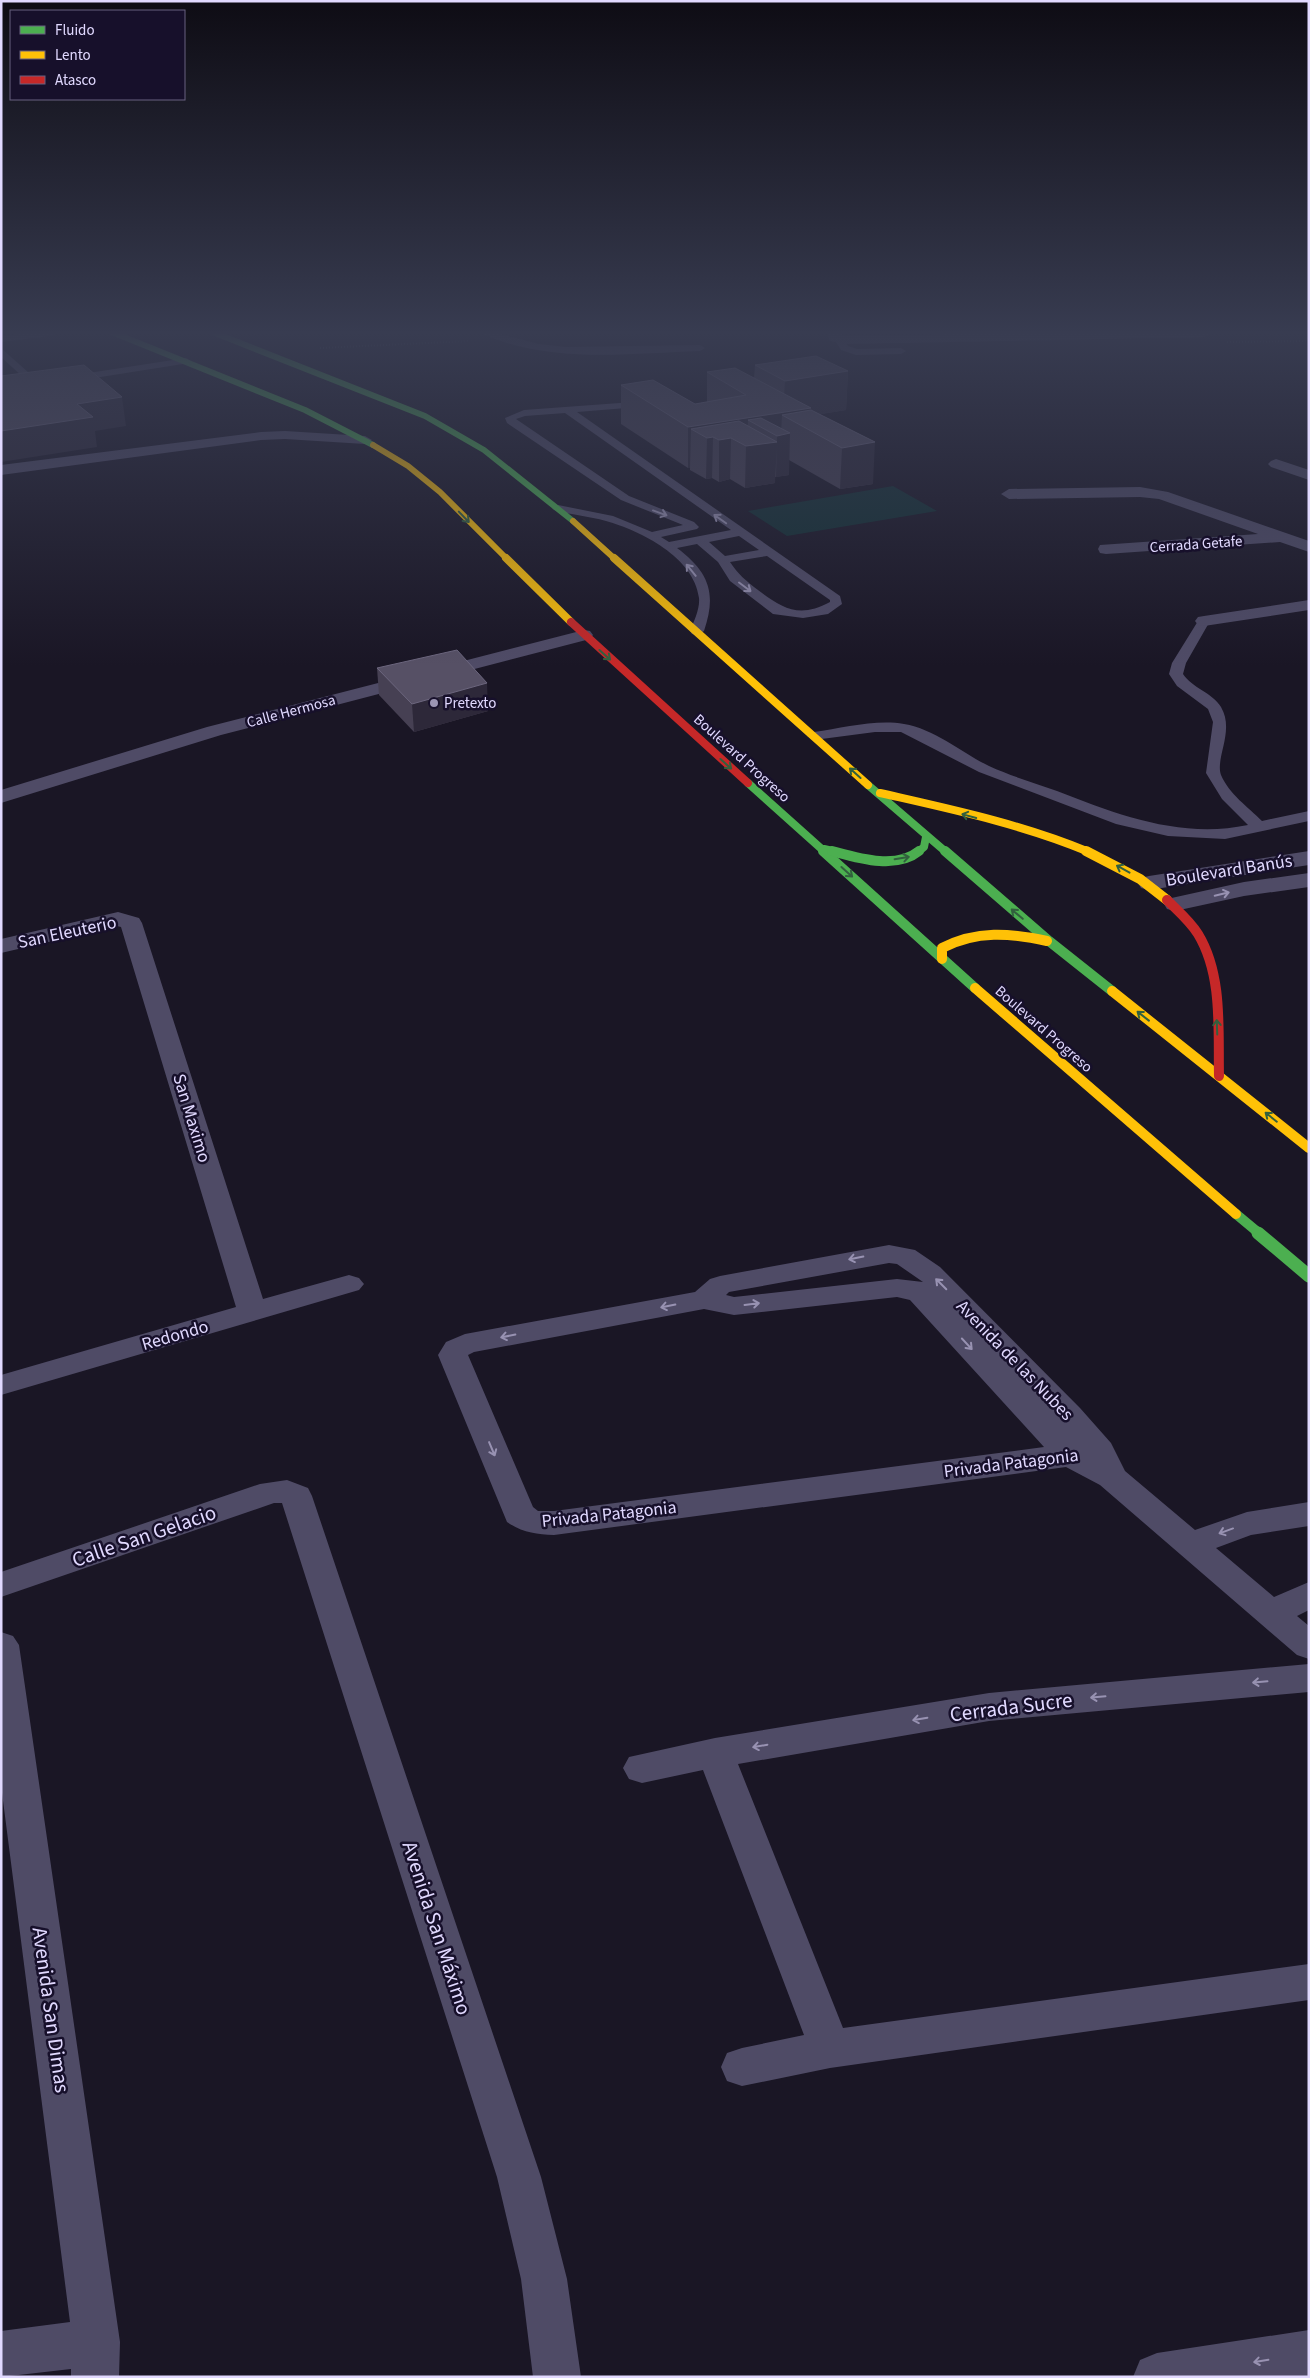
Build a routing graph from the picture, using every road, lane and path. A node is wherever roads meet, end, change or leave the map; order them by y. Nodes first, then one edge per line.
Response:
1 (200, 444) edge
2 (372, 444) edge
3 (475, 444) edge
4 (544, 444) edge
5 (615, 444) edge
6 (1276, 464) dead end
7 (1, 470) edge
8 (1309, 475) edge
9 (1009, 494) dead end
10 (558, 508) junction
11 (741, 532) junction
12 (649, 536) junction
13 (1286, 538) junction
14 (700, 540) junction
15 (666, 546) junction
16 (1309, 547) edge
17 (1106, 549) dead end
18 (769, 552) junction
19 (722, 560) junction
20 (1309, 605) edge
21 (1204, 622) joint
22 (697, 631) junction
23 (584, 635) junction
24 (814, 736) junction
25 (877, 792) junction
26 (1, 798) edge
27 (1309, 816) edge
28 (1259, 827) junction
29 (926, 837) junction
30 (820, 848) junction
31 (1309, 858) edge
32 (1309, 880) edge
33 (1149, 883) junction
34 (1175, 904) junction
35 (131, 923) joint
36 (1048, 941) junction
37 (1, 946) edge
38 (942, 959) junction
39 (1219, 1076) junction
40 (1309, 1148) edge
41 (905, 1256) junction
42 (1309, 1276) edge
43 (349, 1284) dead end
44 (906, 1288) junction
45 (704, 1300) junction
46 (252, 1312) junction
47 (1, 1385) edge
48 (1070, 1455) junction
49 (1105, 1464) junction
50 (287, 1491) joint
51 (1309, 1514) edge
52 (1190, 1544) junction
53 (1, 1585) edge
54 (1309, 1595) edge
55 (1268, 1611) junction
56 (1, 1644) edge
57 (1309, 1646) edge
58 (1309, 1678) edge
59 (715, 1753) junction
60 (642, 1768) dead end
61 (1309, 1982) edge
62 (830, 2049) junction
63 (742, 2067) dead end
64 (1309, 2354) edge
65 (1, 2355) edge
66 (95, 2359) edge
67 (557, 2377) edge
68 (1158, 2377) edge

1 - 7 street
2 -> 23 main road, Boulevard Progreso
3 - 10 main road
4 -> 12 lane
11 -> 5 lane
6 - 8 street
9 - 13 street
10 - 12 lane
10 - 22 main road
11 - 14 lane
11 - 18 lane
12 - 15 lane
13 - 16 street
13 - 17 street, Cerrada Getafe
14 - 15 lane
14 - 19 lane
22 -> 15 lane
18 - 19 lane
19 -> 18 lane
20 - 21 street
21 - 28 lane
22 - 24 main road
23 - 26 street, Calle Hermosa
23 -> 30 main road, Boulevard Progreso
25 -> 24 main road
24 - 28 lane
25 - 29 main road
33 -> 25 main road
27 - 28 lane
30 -> 29 main road
36 -> 29 main road
30 -> 38 main road, Boulevard Progreso
31 - 33 street, Boulevard Banús
34 -> 32 street, Boulevard Banús
33 - 34 main road
39 -> 34 main road
35 - 37 street, San Eleuterio
35 - 46 street, San Maximo
36 - 38 main road
39 -> 36 main road
38 - 42 main road, Boulevard Progreso
40 -> 39 main road
41 - 44 street
41 -> 45 street, Privada Patagonia
49 -> 41 street, Avenida de las Nubes
43 - 46 street, Redondo
45 -> 44 street, Privada Patagonia
44 -> 48 street, Avenida de las Nubes
45 -> 48 street, Privada Patagonia
46 - 47 street, Redondo
48 - 49 street, Privada Patagonia
49 - 52 street, Avenida de las Nubes
50 - 53 street, Calle San Gelacio
50 - 67 street, Avenida San Máximo
51 -> 52 street
52 - 55 street, Avenida de las Nubes
54 - 55 street
55 - 57 street, Avenida de las Nubes
56 - 66 street, Avenida San Dimas
58 -> 59 street, Cerrada Sucre
59 - 60 street, Cerrada Sucre
59 - 62 street
61 - 62 street
62 - 63 street
64 -> 68 street
65 - 66 street

